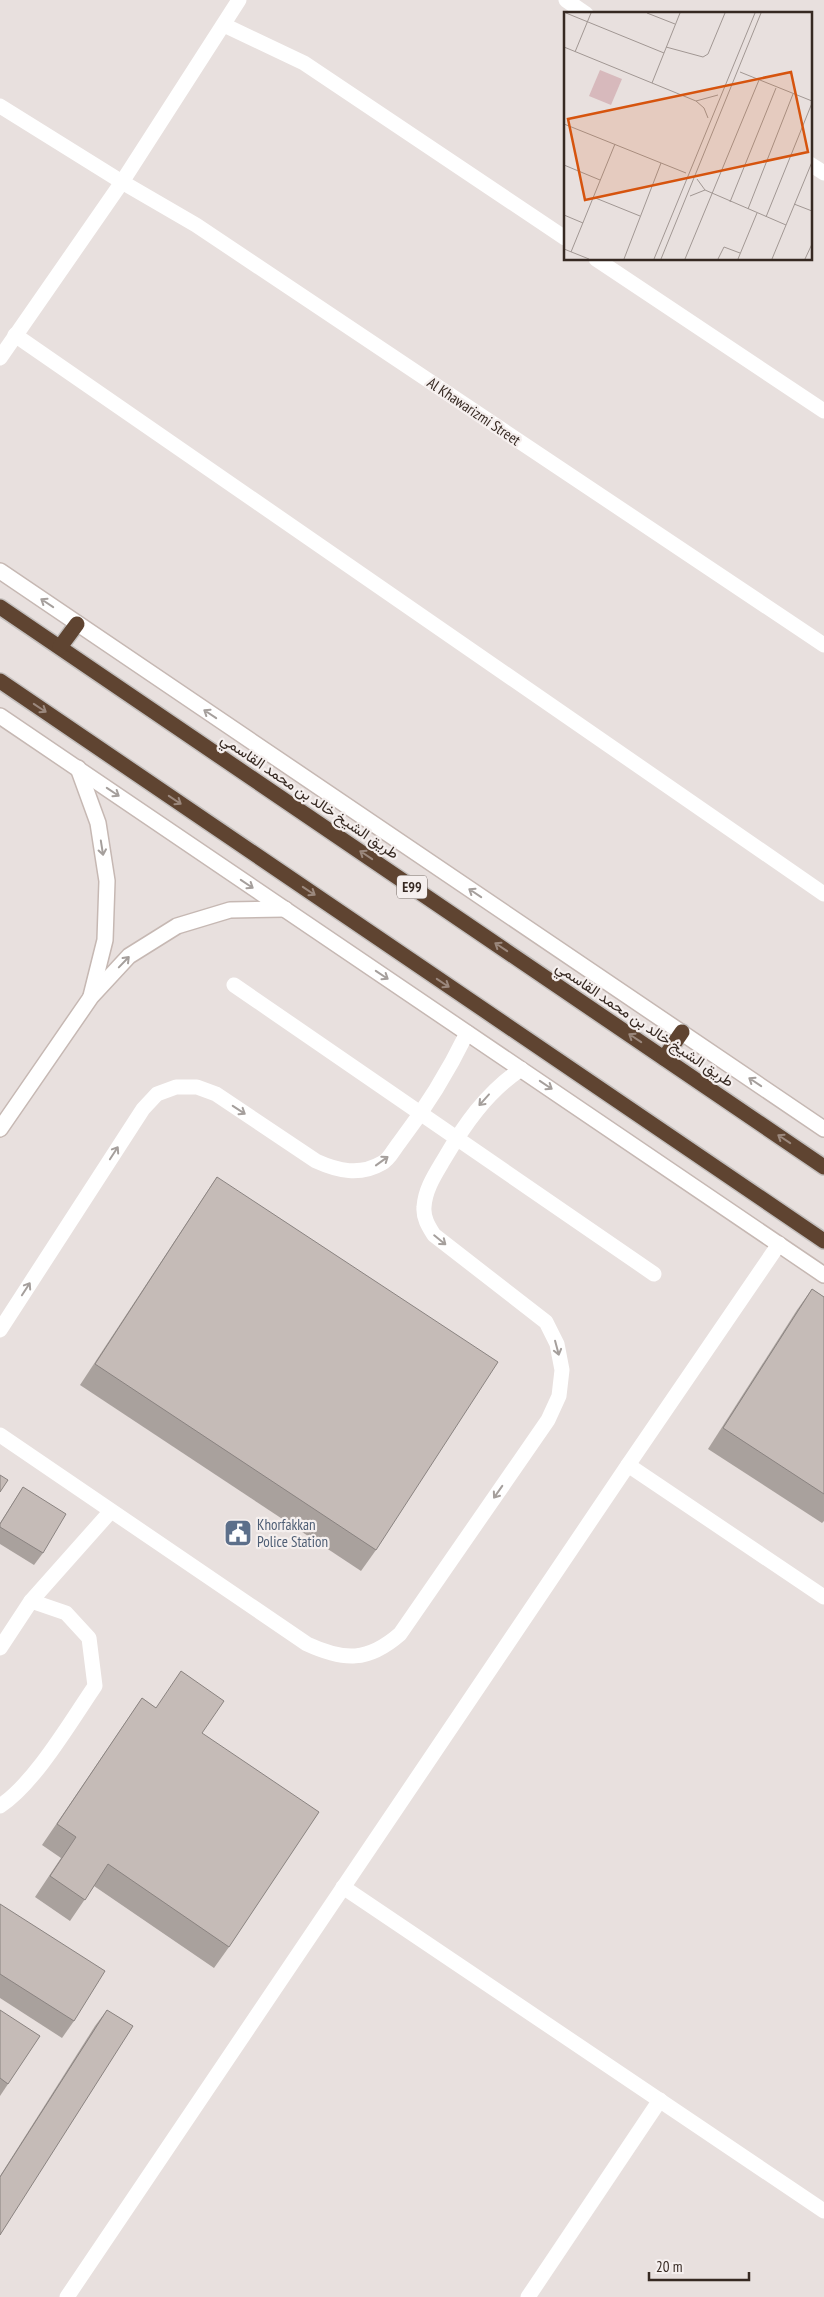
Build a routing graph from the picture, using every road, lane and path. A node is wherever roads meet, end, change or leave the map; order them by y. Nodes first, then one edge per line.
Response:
1 (240, 0) edge
2 (566, 0) edge
3 (583, 12) edge
4 (224, 25) junction
5 (0, 106) edge
6 (812, 165) edge
7 (824, 173) edge
8 (122, 182) junction
9 (564, 237) edge
10 (598, 260) edge
11 (15, 335) junction
12 (0, 358) edge
13 (824, 411) edge
14 (0, 571) edge
15 (0, 607) edge
16 (76, 624) junction
17 (824, 645) edge
18 (60, 647) junction
19 (0, 681) edge
20 (0, 716) edge
21 (78, 768) junction
22 (824, 894) edge
23 (285, 909) junction
24 (234, 985) dead end
25 (91, 997) junction
26 (682, 1032) junction
27 (467, 1033) junction
28 (664, 1058) junction
29 (521, 1069) junction
30 (420, 1113) junction
31 (0, 1129) edge
32 (824, 1129) edge
33 (456, 1137) junction
34 (824, 1167) edge
35 (824, 1241) edge
36 (779, 1244) junction
37 (654, 1274) dead end
38 (824, 1275) edge
39 (0, 1330) edge
40 (0, 1435) edge
41 (628, 1465) junction
42 (111, 1511) junction
43 (824, 1597) edge
44 (31, 1601) junction
45 (0, 1648) edge
46 (0, 1806) edge
47 (343, 1887) junction
48 (660, 2100) junction
49 (823, 2209) edge
50 (67, 2297) edge
51 (528, 2297) edge

1 - 4 street
2 - 3 street
4 - 8 street
4 - 9 street
5 - 8 street, Al Khawarizmi Street
6 - 7 street
8 - 11 street
8 - 17 street, Al Khawarizmi Street
10 - 13 street
11 - 12 street
11 - 22 street
16 -> 14 street
15 - 18 highway, طريق الشيخ خالد بن محمد القاسمي / E99
16 - 18 highway
26 -> 16 street
28 -> 18 highway, طريق الشيخ خالد بن محمد القاسمي / E99
19 -> 35 highway
20 - 21 street
21 -> 23 street
21 -> 25 street
25 -> 23 street
23 -> 27 street
24 - 30 street
25 - 31 street
26 - 28 highway
32 -> 26 street
27 - 29 street
27 - 30 street
34 -> 28 highway, طريق الشيخ خالد بن محمد القاسمي / E99
29 -> 33 street
29 -> 36 street
30 - 33 street
39 -> 30 street
33 - 37 street
33 -> 42 street
36 - 38 street
36 - 41 street
40 - 42 street
41 - 43 street
41 - 47 street
42 - 44 street
44 - 45 street
44 - 46 street
47 - 48 street
47 - 50 street
48 - 49 street
48 - 51 street

